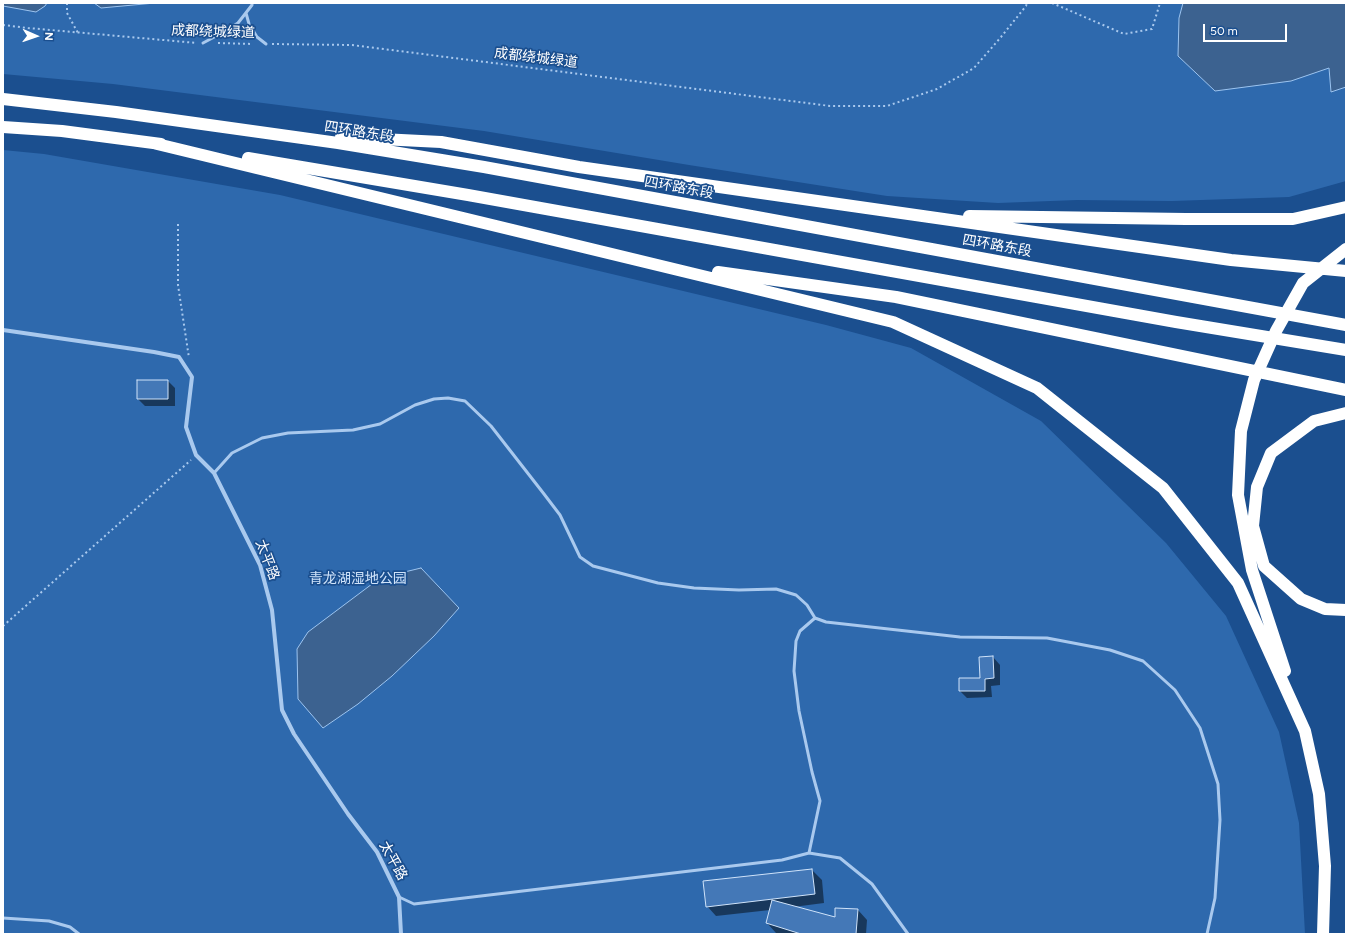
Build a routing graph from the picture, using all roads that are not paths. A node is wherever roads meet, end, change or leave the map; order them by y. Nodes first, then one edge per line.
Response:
1 (252, 3) edge
2 (246, 13) junction
3 (203, 43) road end
4 (266, 44) road end
5 (3, 99) edge
6 (3, 127) edge
7 (261, 132) junction
8 (152, 142) junction
9 (1346, 207) edge
10 (905, 214) junction
11 (1346, 249) edge
12 (647, 262) junction
13 (1346, 271) edge
14 (1346, 325) edge
15 (3, 330) edge
16 (1346, 350) edge
17 (1346, 390) edge
18 (1346, 413) edge
19 (214, 473) junction
20 (1346, 610) edge
21 (815, 618) junction
22 (1305, 731) junction
23 (809, 853) junction
24 (400, 897) junction
25 (3, 918) edge
26 (79, 934) edge
27 (401, 934) edge
28 (908, 934) edge
29 (1208, 934) edge
30 (1323, 934) edge

1 - 2 lane
2 - 3 lane
2 - 4 lane
5 - 7 highway, 四环路东段
6 - 8 highway
7 - 10 highway
7 - 14 highway, 四环路东段
8 - 12 highway
8 - 16 highway
9 - 10 highway
10 - 13 highway
11 - 22 highway
12 - 17 highway
12 - 22 highway
15 - 19 street, 太平路
18 - 20 highway
19 - 21 lane
19 - 24 street, 太平路
21 - 23 lane
21 - 29 lane
22 - 30 highway
23 - 24 lane
23 - 28 lane
24 - 27 street, 太平路
25 - 26 lane

